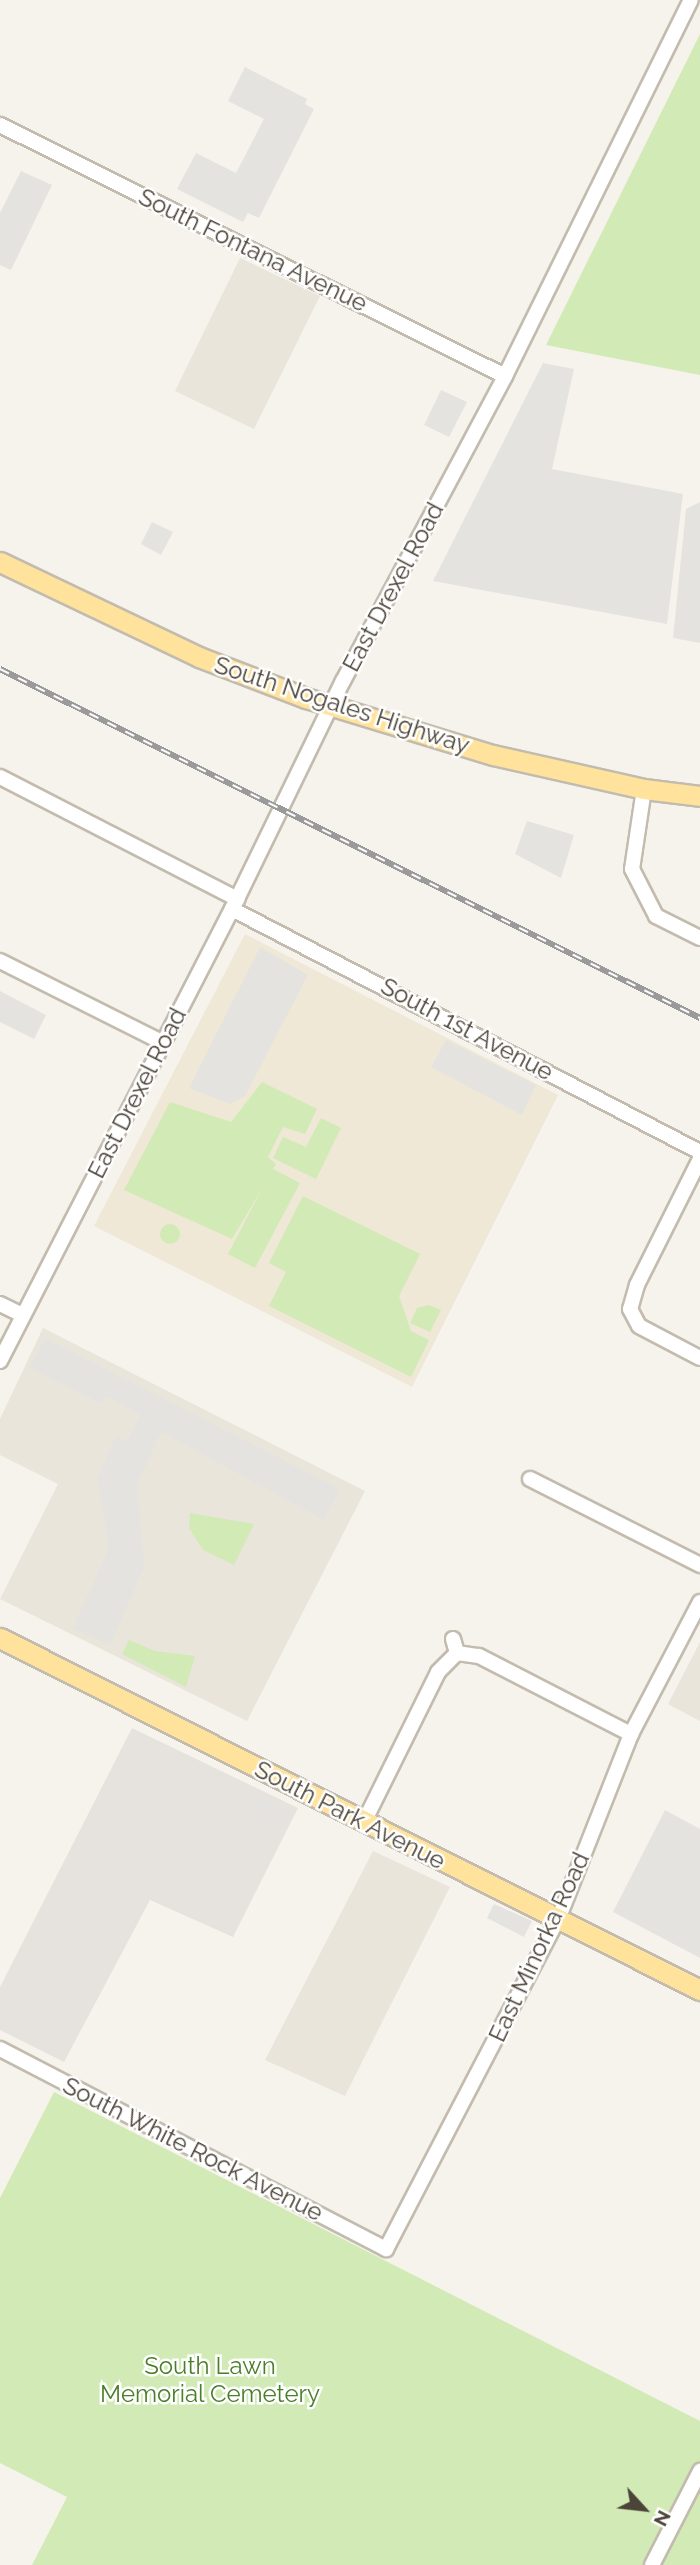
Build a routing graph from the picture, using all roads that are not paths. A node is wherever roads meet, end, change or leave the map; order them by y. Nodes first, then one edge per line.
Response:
1 (691, 0) edge
2 (0, 125) edge
3 (505, 376) junction
4 (0, 562) edge
5 (331, 704) junction
6 (0, 777) edge
7 (643, 789) junction
8 (700, 796) edge
9 (234, 904) junction
10 (700, 938) edge
11 (0, 961) edge
12 (162, 1042) junction
13 (700, 1152) edge
14 (700, 1159) edge
15 (0, 1304) edge
16 (23, 1315) junction
17 (700, 1358) edge
18 (0, 1361) edge
19 (530, 1479) dead end
20 (700, 1565) edge
21 (700, 1602) edge
22 (0, 1638) edge
23 (631, 1734) junction
24 (364, 1822) junction
25 (559, 1917) junction
26 (700, 1990) edge
27 (0, 2049) edge
28 (386, 2249) joint
29 (700, 2471) edge
30 (652, 2565) edge

1 - 3 street, East Drexel Road
2 - 3 street, South Fontana Avenue
3 - 5 street, East Drexel Road
4 - 5 main road, South Nogales Highway
5 - 7 main road, South Nogales Highway
5 - 9 street, East Drexel Road
6 - 9 street, South 1st Avenue
7 - 8 main road, South Nogales Highway
7 - 10 street
9 - 12 street, East Drexel Road
9 - 13 street, South 1st Avenue
11 - 12 street
12 - 16 street, East Drexel Road
14 - 17 street
15 - 16 street
16 - 18 street, East Drexel Road
19 - 20 street
21 - 23 street, East Minorka Road
22 - 24 main road, South Park Avenue
23 - 24 street
23 - 25 street, East Minorka Road
24 - 25 main road, South Park Avenue
25 - 26 main road, South Park Avenue
25 - 28 street, East Minorka Road
27 - 28 street, South White Rock Avenue
29 - 30 street

